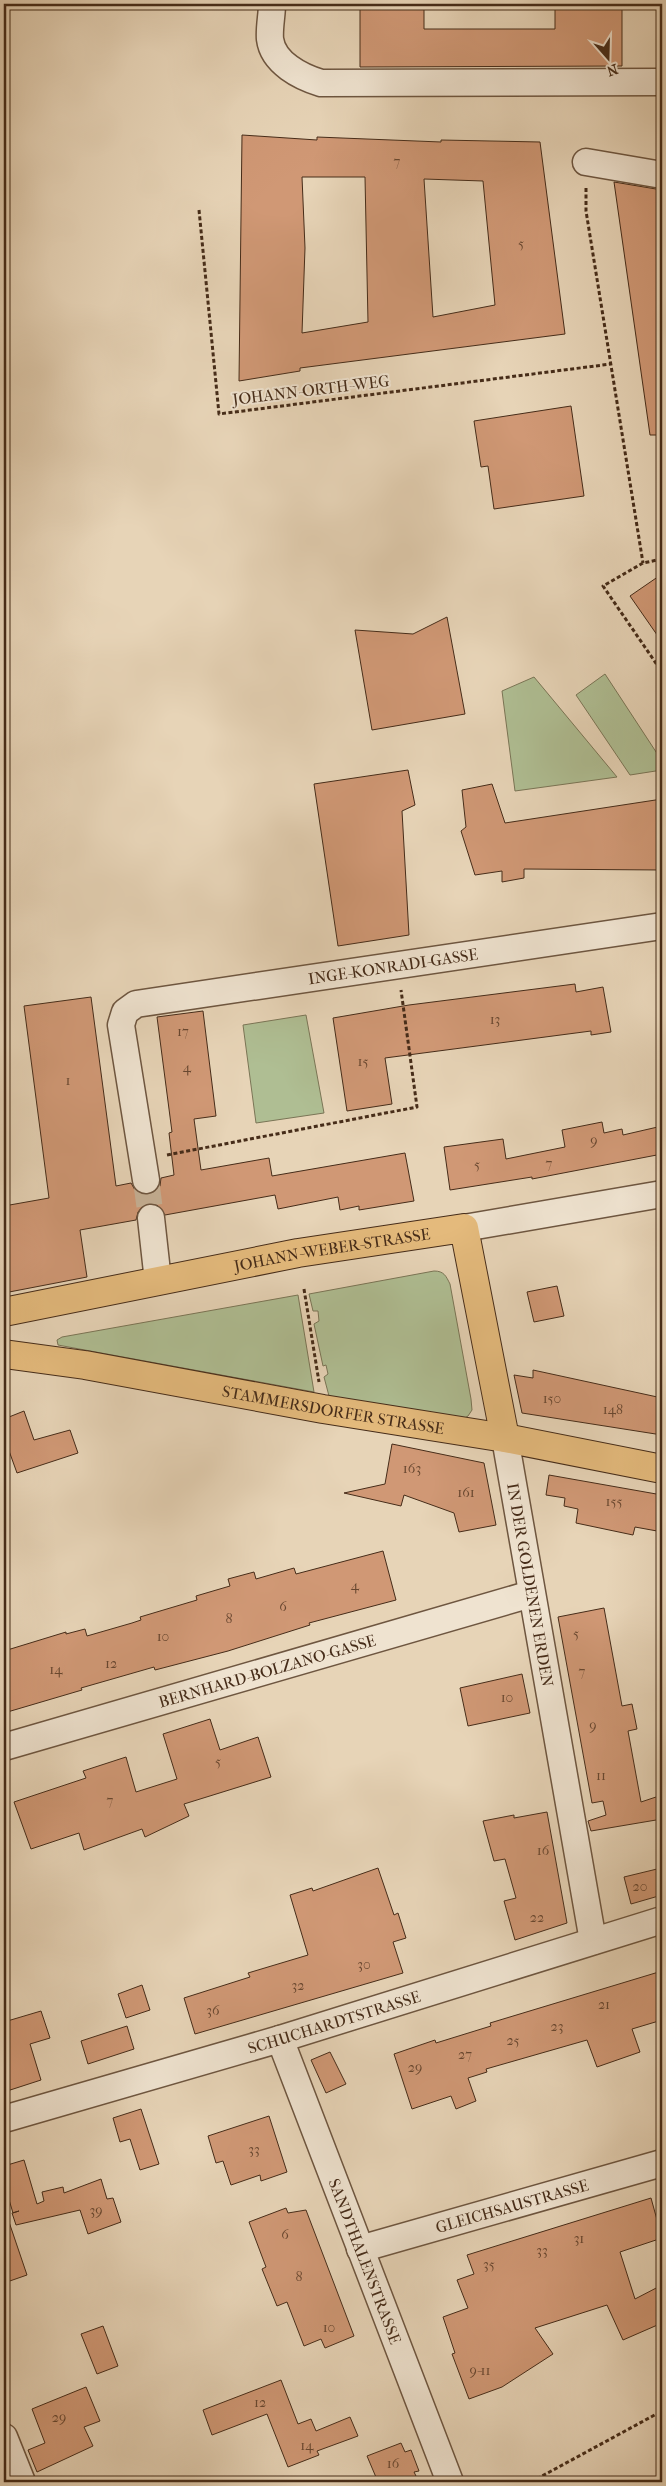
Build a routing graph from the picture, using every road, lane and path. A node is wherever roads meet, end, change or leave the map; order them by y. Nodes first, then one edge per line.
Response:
1 (272, 4) edge
2 (662, 82) edge
3 (586, 162) joint
4 (662, 175) edge
5 (198, 210) dead end
6 (611, 364) junction
7 (662, 559) edge
8 (643, 563) junction
9 (662, 672) edge
10 (662, 926) edge
11 (398, 964) junction
12 (144, 1170) joint
13 (662, 1194) edge
14 (151, 1218) tunnel mouth
15 (464, 1228) junction
16 (158, 1281) junction
17 (304, 1289) dead end
18 (4, 1312) edge
19 (4, 1354) edge
20 (323, 1409) junction
21 (505, 1438) junction
22 (662, 1469) edge
23 (531, 1594) junction
24 (4, 1746) edge
25 (662, 1920) edge
26 (593, 1941) junction
27 (280, 2039) junction
28 (4, 2119) edge
29 (662, 2163) edge
30 (360, 2249) junction
31 (662, 2411) edge
32 (4, 2437) edge
33 (22, 2482) edge
34 (450, 2482) edge
35 (532, 2482) edge

1 - 2 street
3 - 4 street
3 - 6 path
5 - 6 path, JOHANN-ORTH-WEG
6 - 8 path
7 - 8 path
8 - 9 path
10 - 11 street, INGE-KONRADI-GASSE
11 - 12 path
11 - 12 street, INGE-KONRADI-GASSE
13 - 15 street, JOHANN-WEBER-STRASSE
14 - 16 street
15 - 16 main road, JOHANN-WEBER-STRASSE
15 - 21 main road, IN DER GOLDENEN ERDEN
16 - 18 main road, JOHANN-WEBER-STRASSE
17 - 20 path
19 - 20 main road, STAMMERSDORFER STRASSE
20 - 21 main road, STAMMERSDORFER STRASSE
21 - 22 main road, STAMMERSDORFER STRASSE
21 - 23 street, IN DER GOLDENEN ERDEN
23 - 24 street, BERNHARD-BOLZANO-GASSE
23 - 26 street, IN DER GOLDENEN ERDEN
25 - 26 street, SCHUCHARDTSTRASSE
26 - 27 street, SCHUCHARDTSTRASSE
27 - 28 street, SCHUCHARDTSTRASSE
27 - 30 street, SANDTHALENSTRASSE
29 - 30 street, GLEICHSAUSTRASSE
30 - 34 street, SANDTHALENSTRASSE
31 - 35 path
32 - 33 street

